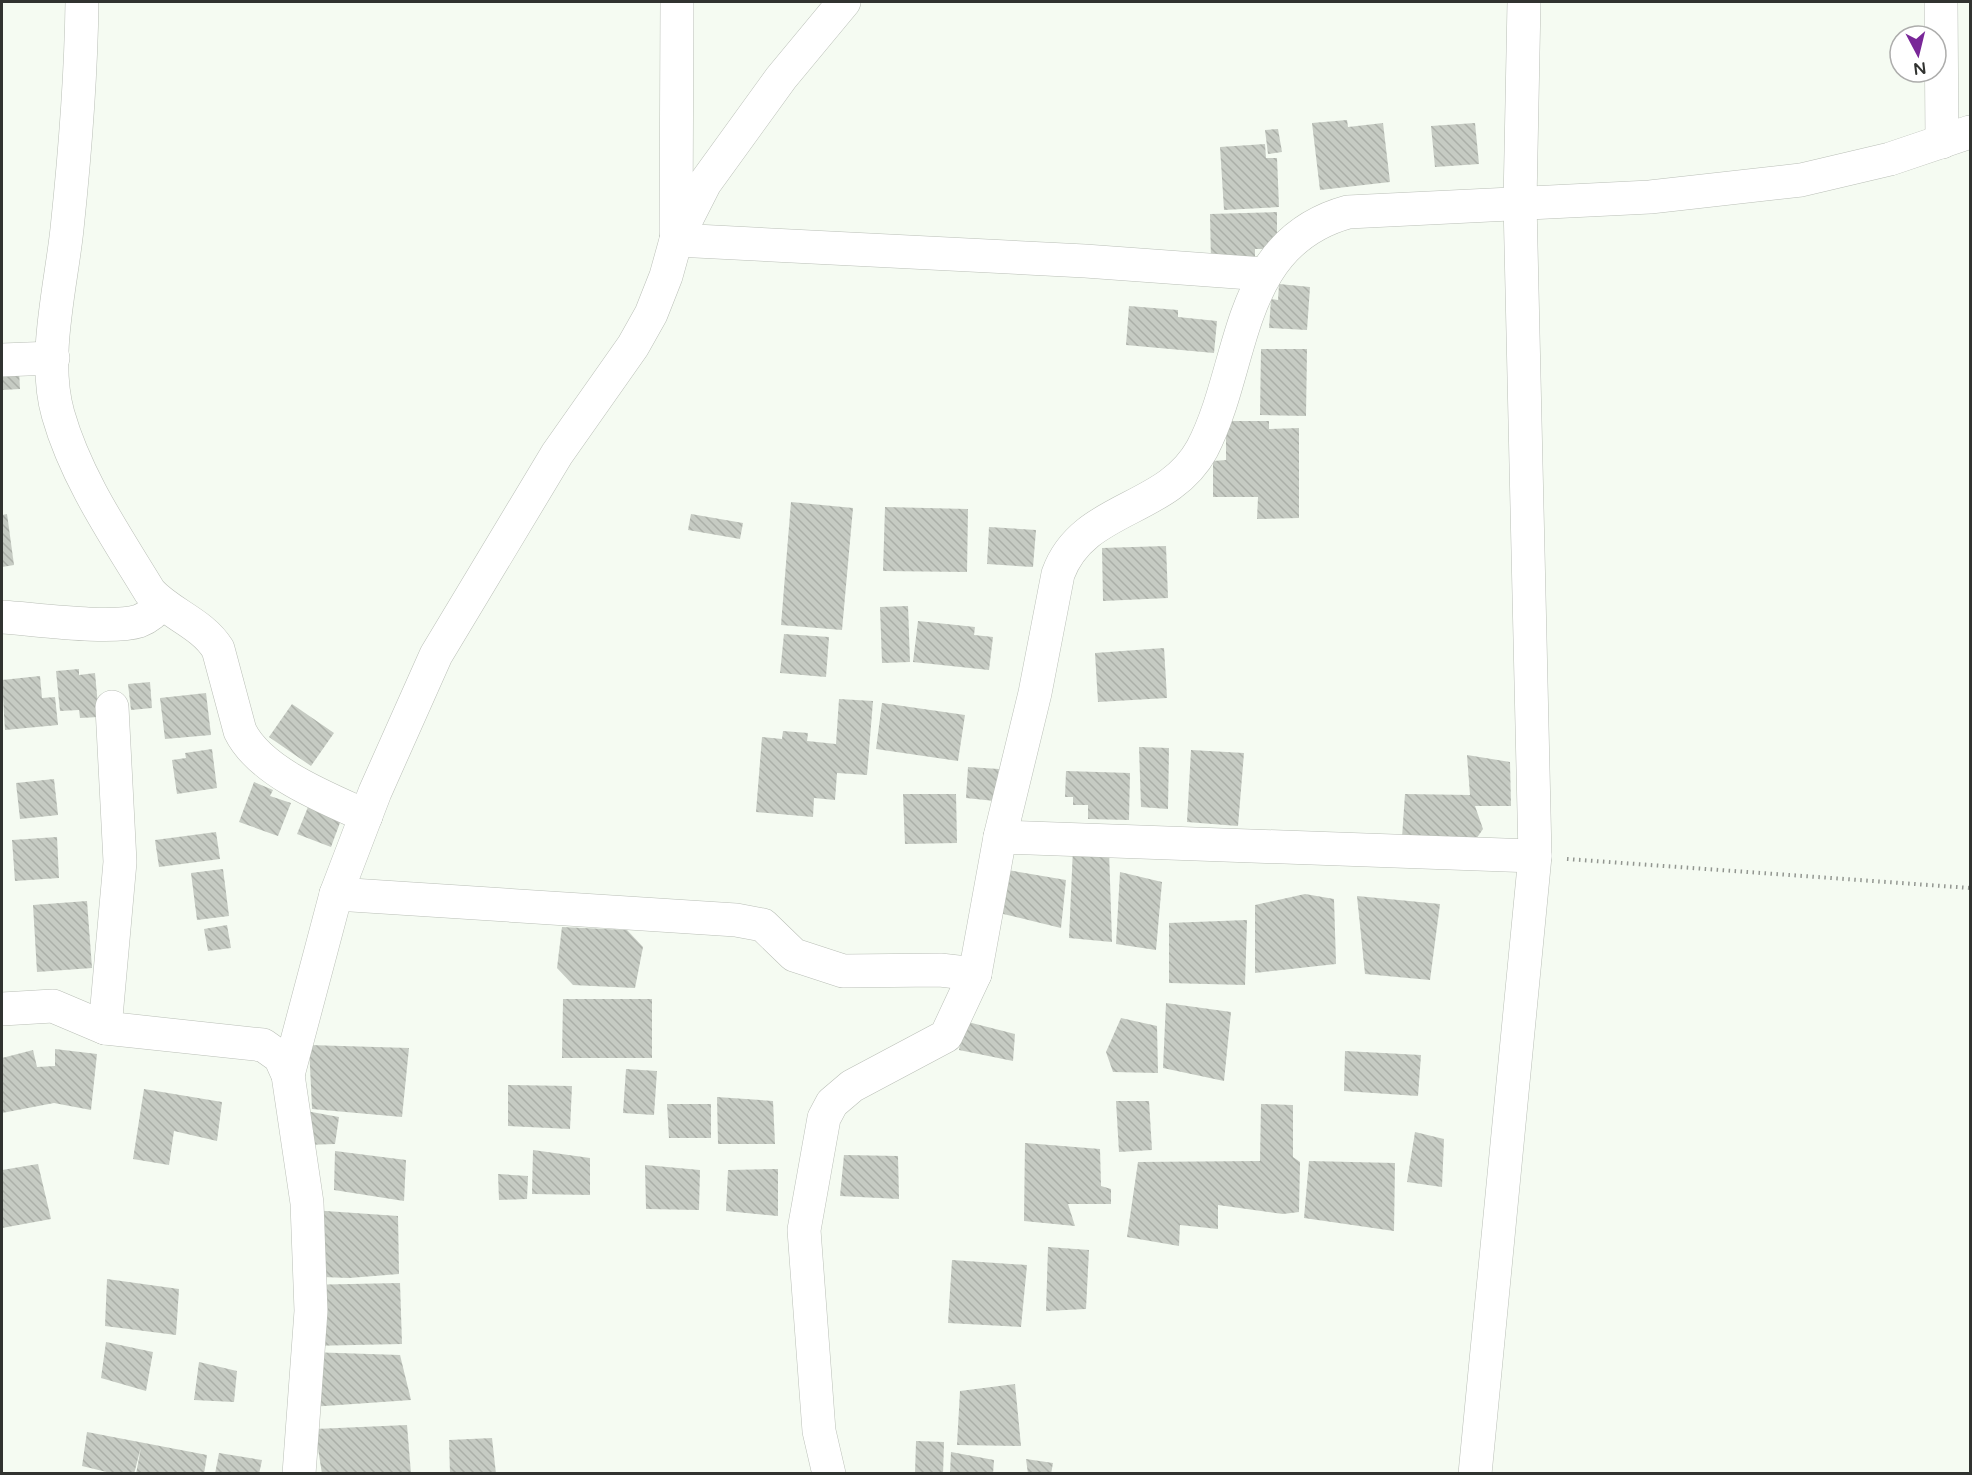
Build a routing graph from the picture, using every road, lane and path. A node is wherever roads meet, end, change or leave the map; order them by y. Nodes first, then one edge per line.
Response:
1 (82, 2) edge
2 (677, 2) edge
3 (844, 2) edge
4 (1524, 2) edge
5 (1941, 2) edge
6 (1956, 137) edge
7 (1520, 202) junction
8 (676, 240) junction
9 (1264, 274) junction
10 (53, 358) junction
11 (2, 360) edge
12 (161, 604) junction
13 (2, 617) edge
14 (112, 707) dead end
15 (366, 816) junction
16 (1000, 837) junction
17 (1535, 856) junction
18 (1971, 888) edge
19 (336, 894) junction
20 (975, 974) junction
21 (2, 1009) edge
22 (105, 1028) junction
23 (288, 1075) junction
24 (299, 1473) edge
25 (829, 1473) edge
26 (1475, 1473) edge

1 - 10 street
2 - 8 street
3 - 8 street
4 - 7 street
5 - 6 street
6 - 7 street
7 - 9 street
7 - 17 street
8 - 9 street
8 - 15 street
9 - 16 street
10 - 11 street
10 - 12 street
12 - 13 street
12 - 15 street
14 - 22 street
15 - 19 street
16 - 17 street
16 - 20 street
17 - 18 path
17 - 26 street
19 - 20 street
19 - 23 street
20 - 25 street
21 - 22 street
22 - 23 street
23 - 24 street

